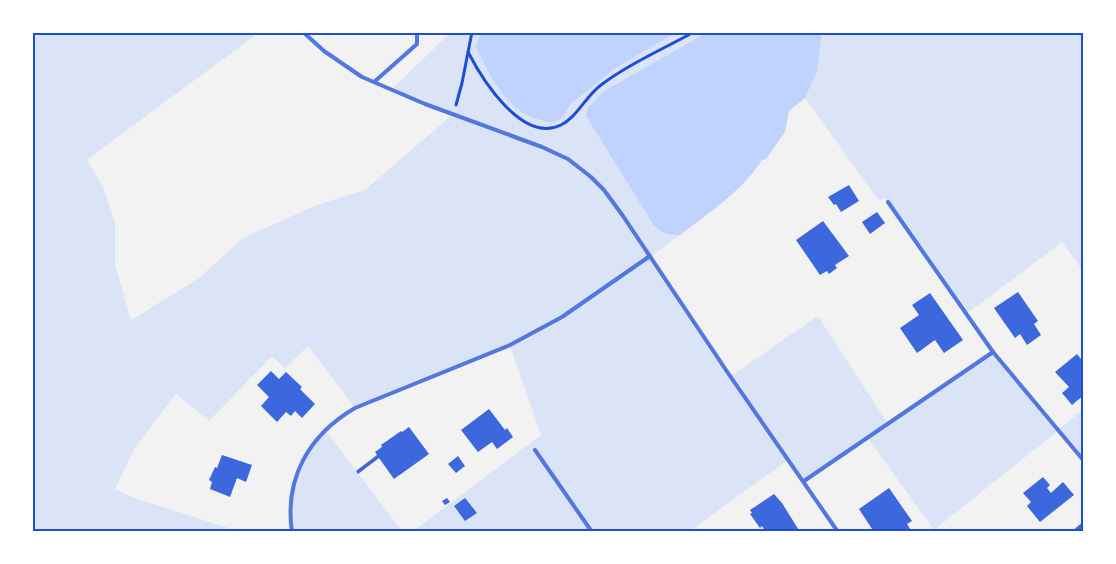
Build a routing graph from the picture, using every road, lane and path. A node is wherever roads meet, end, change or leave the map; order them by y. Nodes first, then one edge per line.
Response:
1 (304, 32) edge
2 (417, 32) edge
3 (472, 32) edge
4 (694, 32) edge
5 (468, 52) junction
6 (374, 82) junction
7 (453, 114) junction
8 (888, 202) dead end
9 (650, 256) junction
10 (993, 352) junction
11 (535, 450) dead end
12 (1084, 462) edge
13 (804, 481) junction
14 (590, 531) edge
15 (292, 532) edge
16 (838, 532) edge

1 - 6 lane
2 - 6 lane
3 - 5 path
4 - 5 path
5 - 7 path
6 - 7 lane
7 - 9 lane
8 - 10 lane
9 - 13 lane
9 - 15 lane
10 - 12 lane
10 - 13 lane
11 - 14 lane
13 - 16 lane

